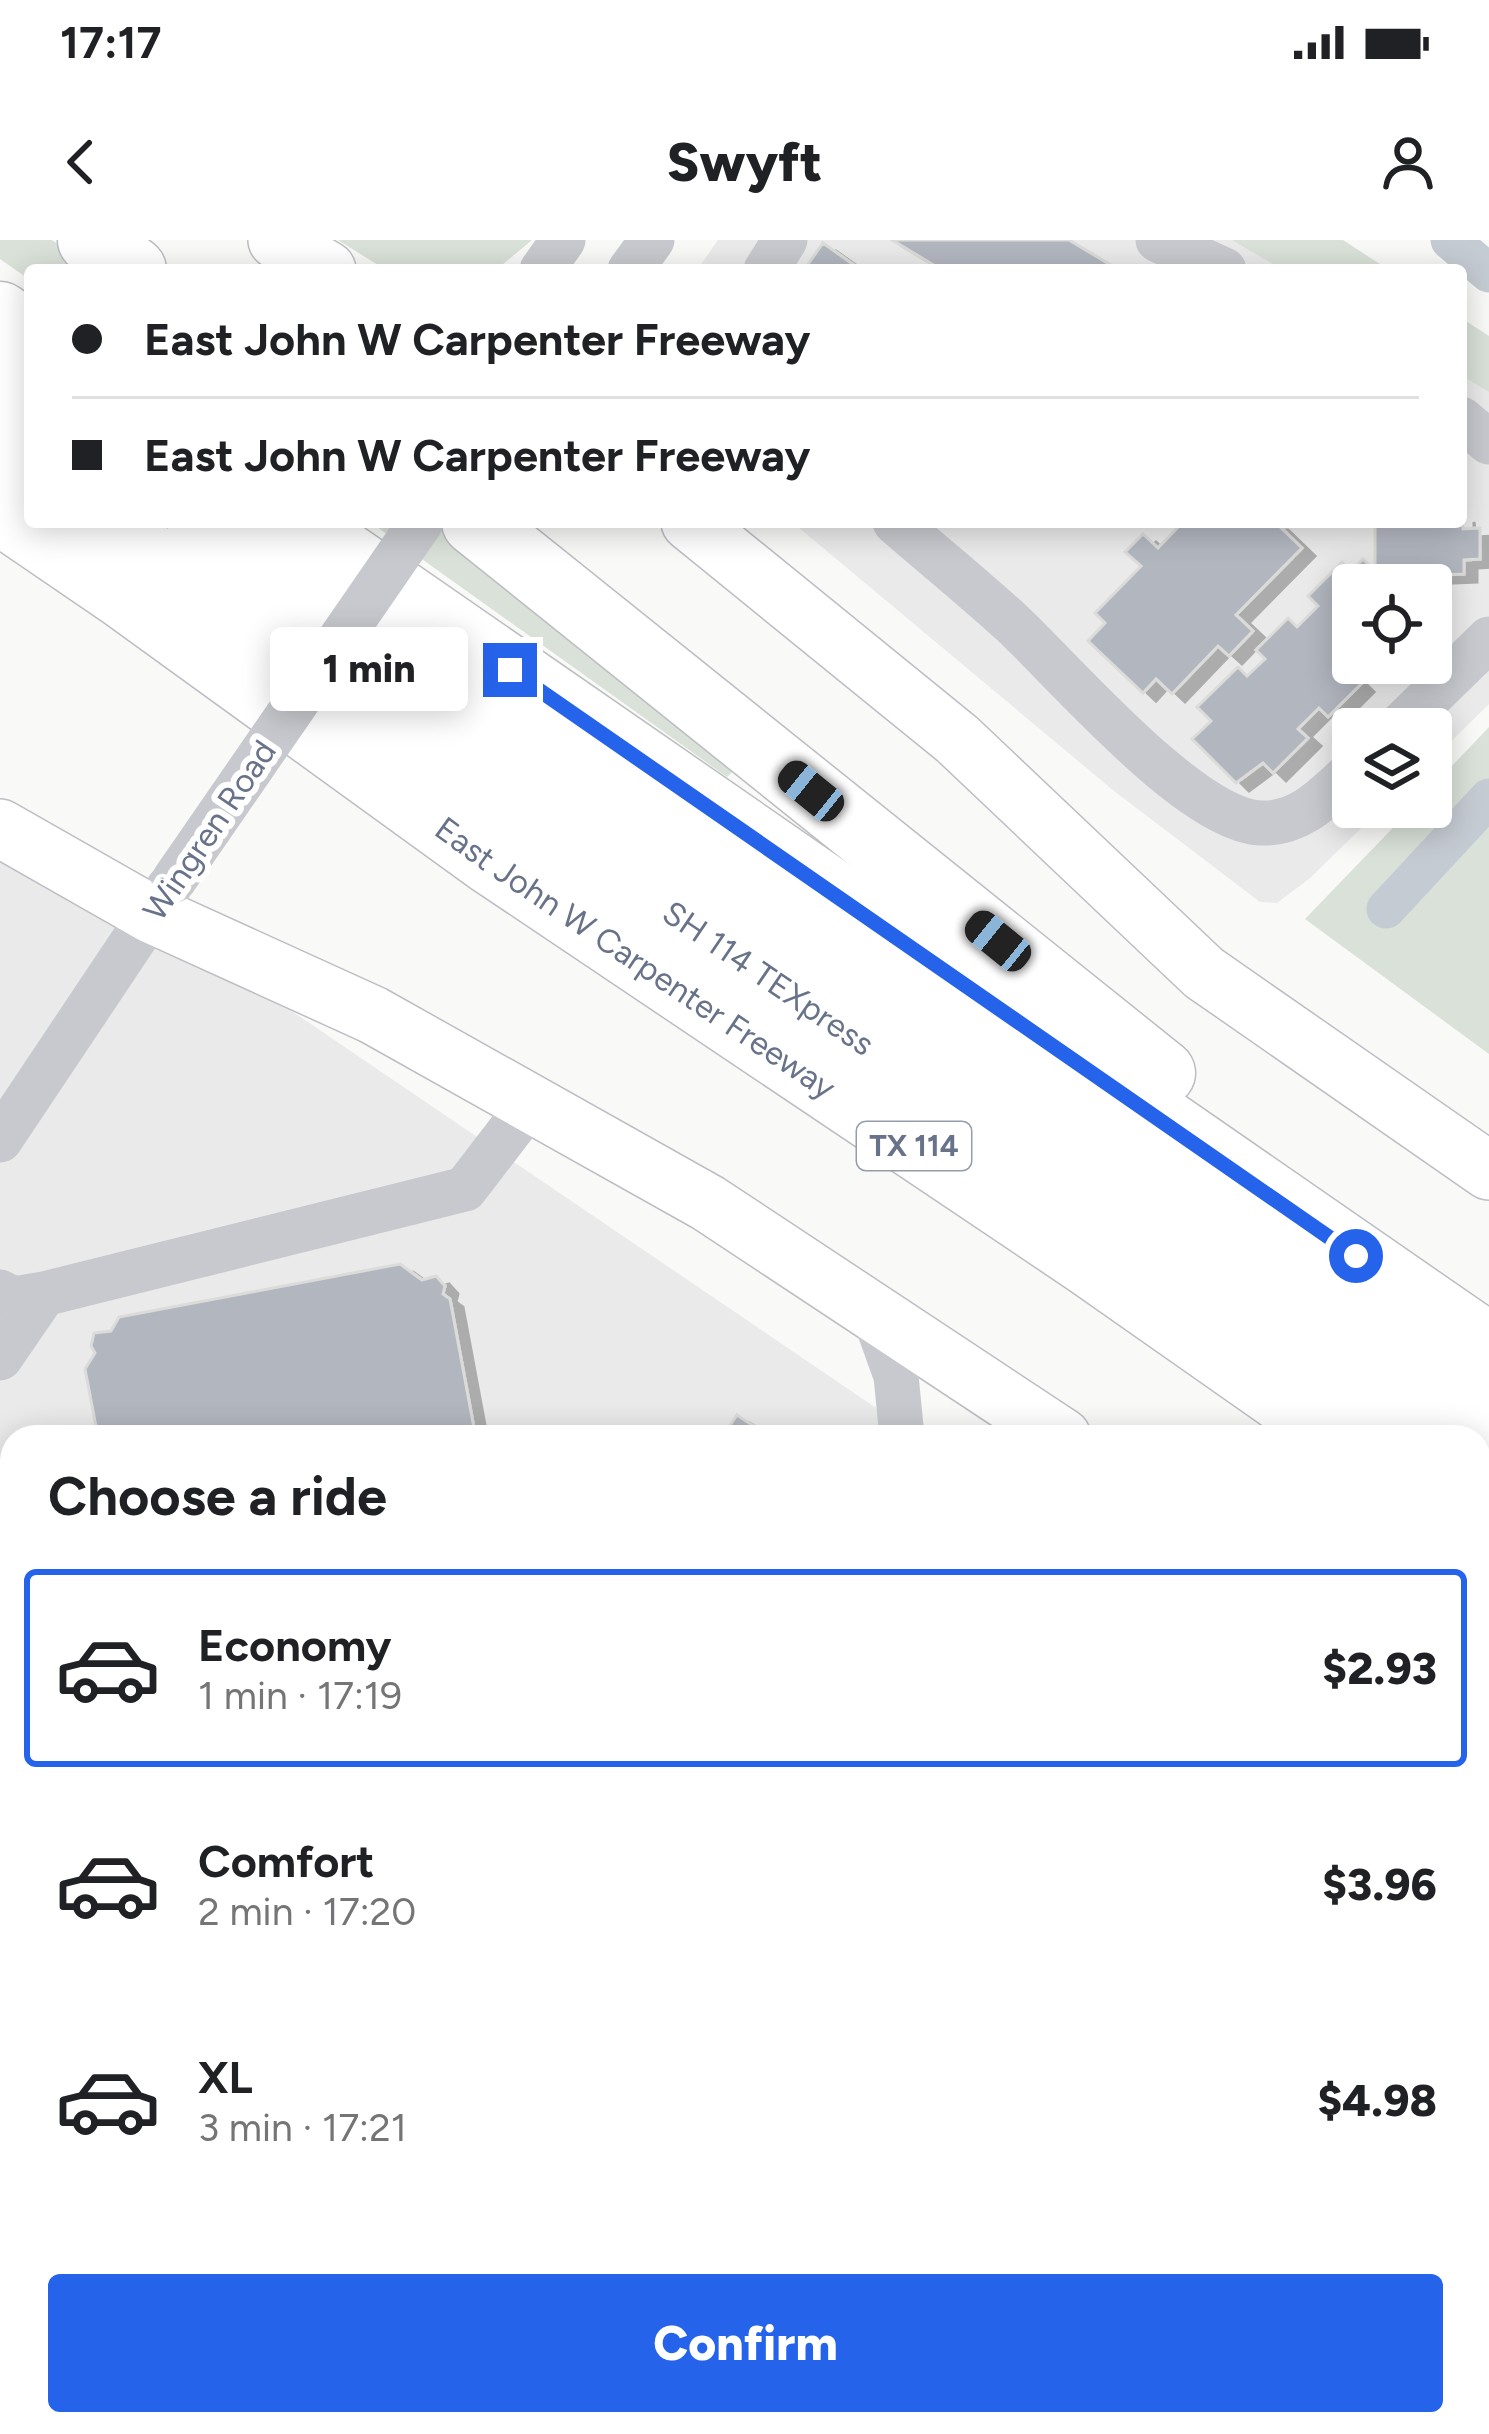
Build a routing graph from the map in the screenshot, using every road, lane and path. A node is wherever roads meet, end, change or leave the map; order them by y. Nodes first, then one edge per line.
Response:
1 (91, 240) edge
2 (277, 240) edge
3 (1158, 240) edge
4 (125, 264) edge
5 (317, 264) edge
6 (1211, 264) edge
7 (25, 528) edge
8 (108, 528) edge
9 (209, 528) edge
10 (306, 528) edge
11 (417, 528) edge
12 (482, 528) edge
13 (697, 528) edge
14 (902, 528) edge
15 (1489, 639) edge
16 (1418, 708) edge
17 (1332, 791) edge
18 (0, 828) edge
19 (162, 897) junction
20 (531, 1103) junction
21 (0, 1140) edge
22 (1489, 1171) edge
23 (1356, 1256) junction
24 (22, 1293) edge
25 (872, 1309) junction
26 (1489, 1347) edge
27 (0, 1358) edge
28 (1489, 1414) edge
29 (901, 1425) edge
30 (1044, 1425) edge
31 (1320, 1425) edge
32 (1419, 1425) edge

1 - 4 highway
2 - 5 main road
3 - 6 street
7 - 31 highway, East John W Carpenter Freeway / TX 114
8 - 32 highway, SH 114 TEXpress
9 - 28 highway, SH 114 TEXpress
10 - 23 highway
11 - 19 street, Wingren Road, bridge
12 - 23 highway
13 - 22 main road
14 - 17 street
15 - 16 street
18 - 19 main road
19 - 20 main road
19 - 21 street, Wingren Road
20 - 24 street
20 - 25 main road
23 - 26 highway
24 - 27 street
25 - 29 street
25 - 30 main road

